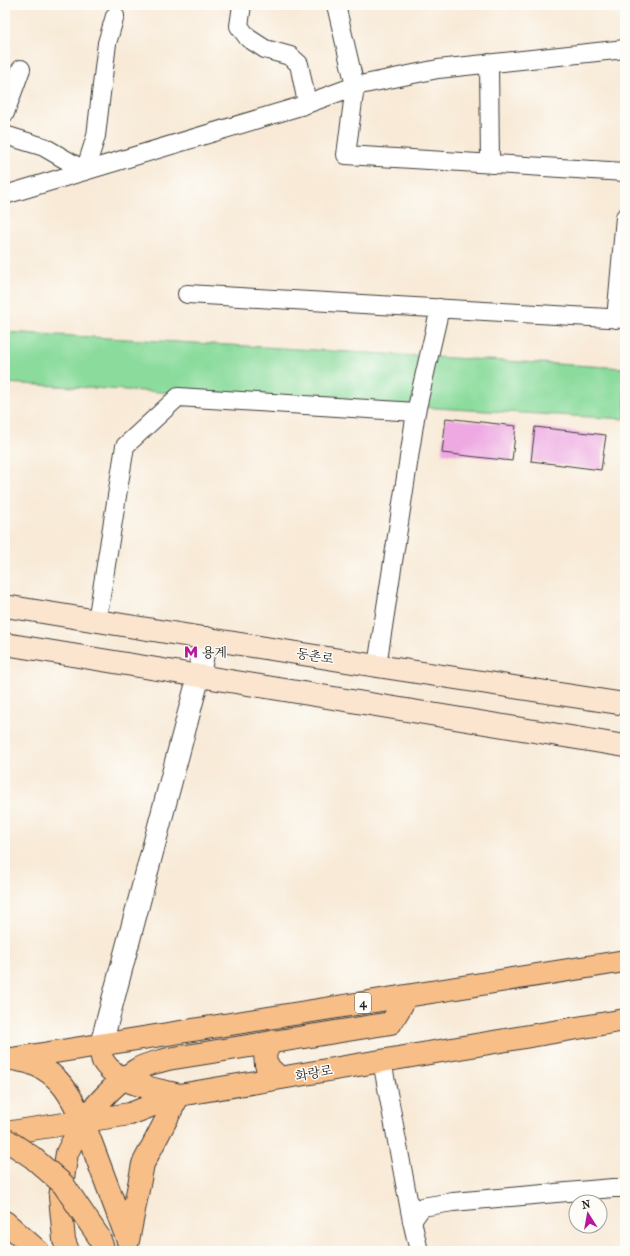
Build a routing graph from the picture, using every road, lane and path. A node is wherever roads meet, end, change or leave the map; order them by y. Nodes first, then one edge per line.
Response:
1 (242, 5) edge
2 (336, 5) edge
3 (116, 16) dead end
4 (625, 49) edge
5 (489, 63) junction
6 (21, 68) dead end
7 (355, 86) junction
8 (307, 104) junction
9 (5, 113) edge
10 (5, 135) edge
11 (490, 164) junction
12 (85, 171) junction
13 (625, 172) edge
14 (5, 195) edge
15 (625, 217) edge
16 (187, 294) dead end
17 (440, 308) junction
18 (621, 319) edge
19 (416, 412) junction
20 (5, 606) edge
21 (97, 621) junction
22 (206, 638) junction
23 (5, 644) edge
24 (377, 666) junction
25 (199, 675) junction
26 (625, 704) edge
27 (625, 746) edge
28 (625, 961) edge
29 (407, 996) junction
30 (625, 1020) edge
31 (271, 1042) junction
32 (101, 1045) junction
33 (9, 1060) edge
34 (382, 1061) junction
35 (280, 1078) junction
36 (124, 1079) junction
37 (179, 1095) junction
38 (82, 1121) junction
39 (5, 1133) edge
40 (5, 1139) edge
41 (625, 1188) edge
42 (412, 1221) junction
43 (5, 1222) edge
44 (130, 1246) edge
45 (38, 1251) edge
46 (68, 1251) edge
47 (104, 1251) edge
48 (419, 1251) edge

1 - 8 street
2 - 7 street
3 - 12 street
4 - 5 street
5 - 7 street
5 - 11 street
6 - 9 street
7 - 8 street
7 - 11 street
8 - 12 street
10 - 12 street
11 - 13 street
12 - 14 street
15 - 18 street
16 - 17 street
17 - 18 street
17 - 19 street
19 - 21 street
19 - 24 street
20 - 21 main road, 동촌로
21 - 22 main road, 동촌로
22 - 24 main road, 동촌로
22 - 25 street
23 - 25 main road
24 - 26 main road, 동촌로
25 - 27 main road
25 - 32 street
28 - 29 main road, 4
29 - 31 main road
29 - 32 main road, 4
30 - 34 main road, 화랑로
31 - 35 main road
31 - 36 main road
32 - 33 main road, 4
32 - 36 main road
33 - 38 main road
34 - 35 main road, 화랑로
34 - 42 street
35 - 37 main road, 화랑로
36 - 37 main road
36 - 38 main road
37 - 38 main road, 화랑로
37 - 44 main road
38 - 39 main road, 화랑로
38 - 44 main road
38 - 46 main road
40 - 47 main road, bridge
41 - 42 street
42 - 48 street
43 - 45 main road

